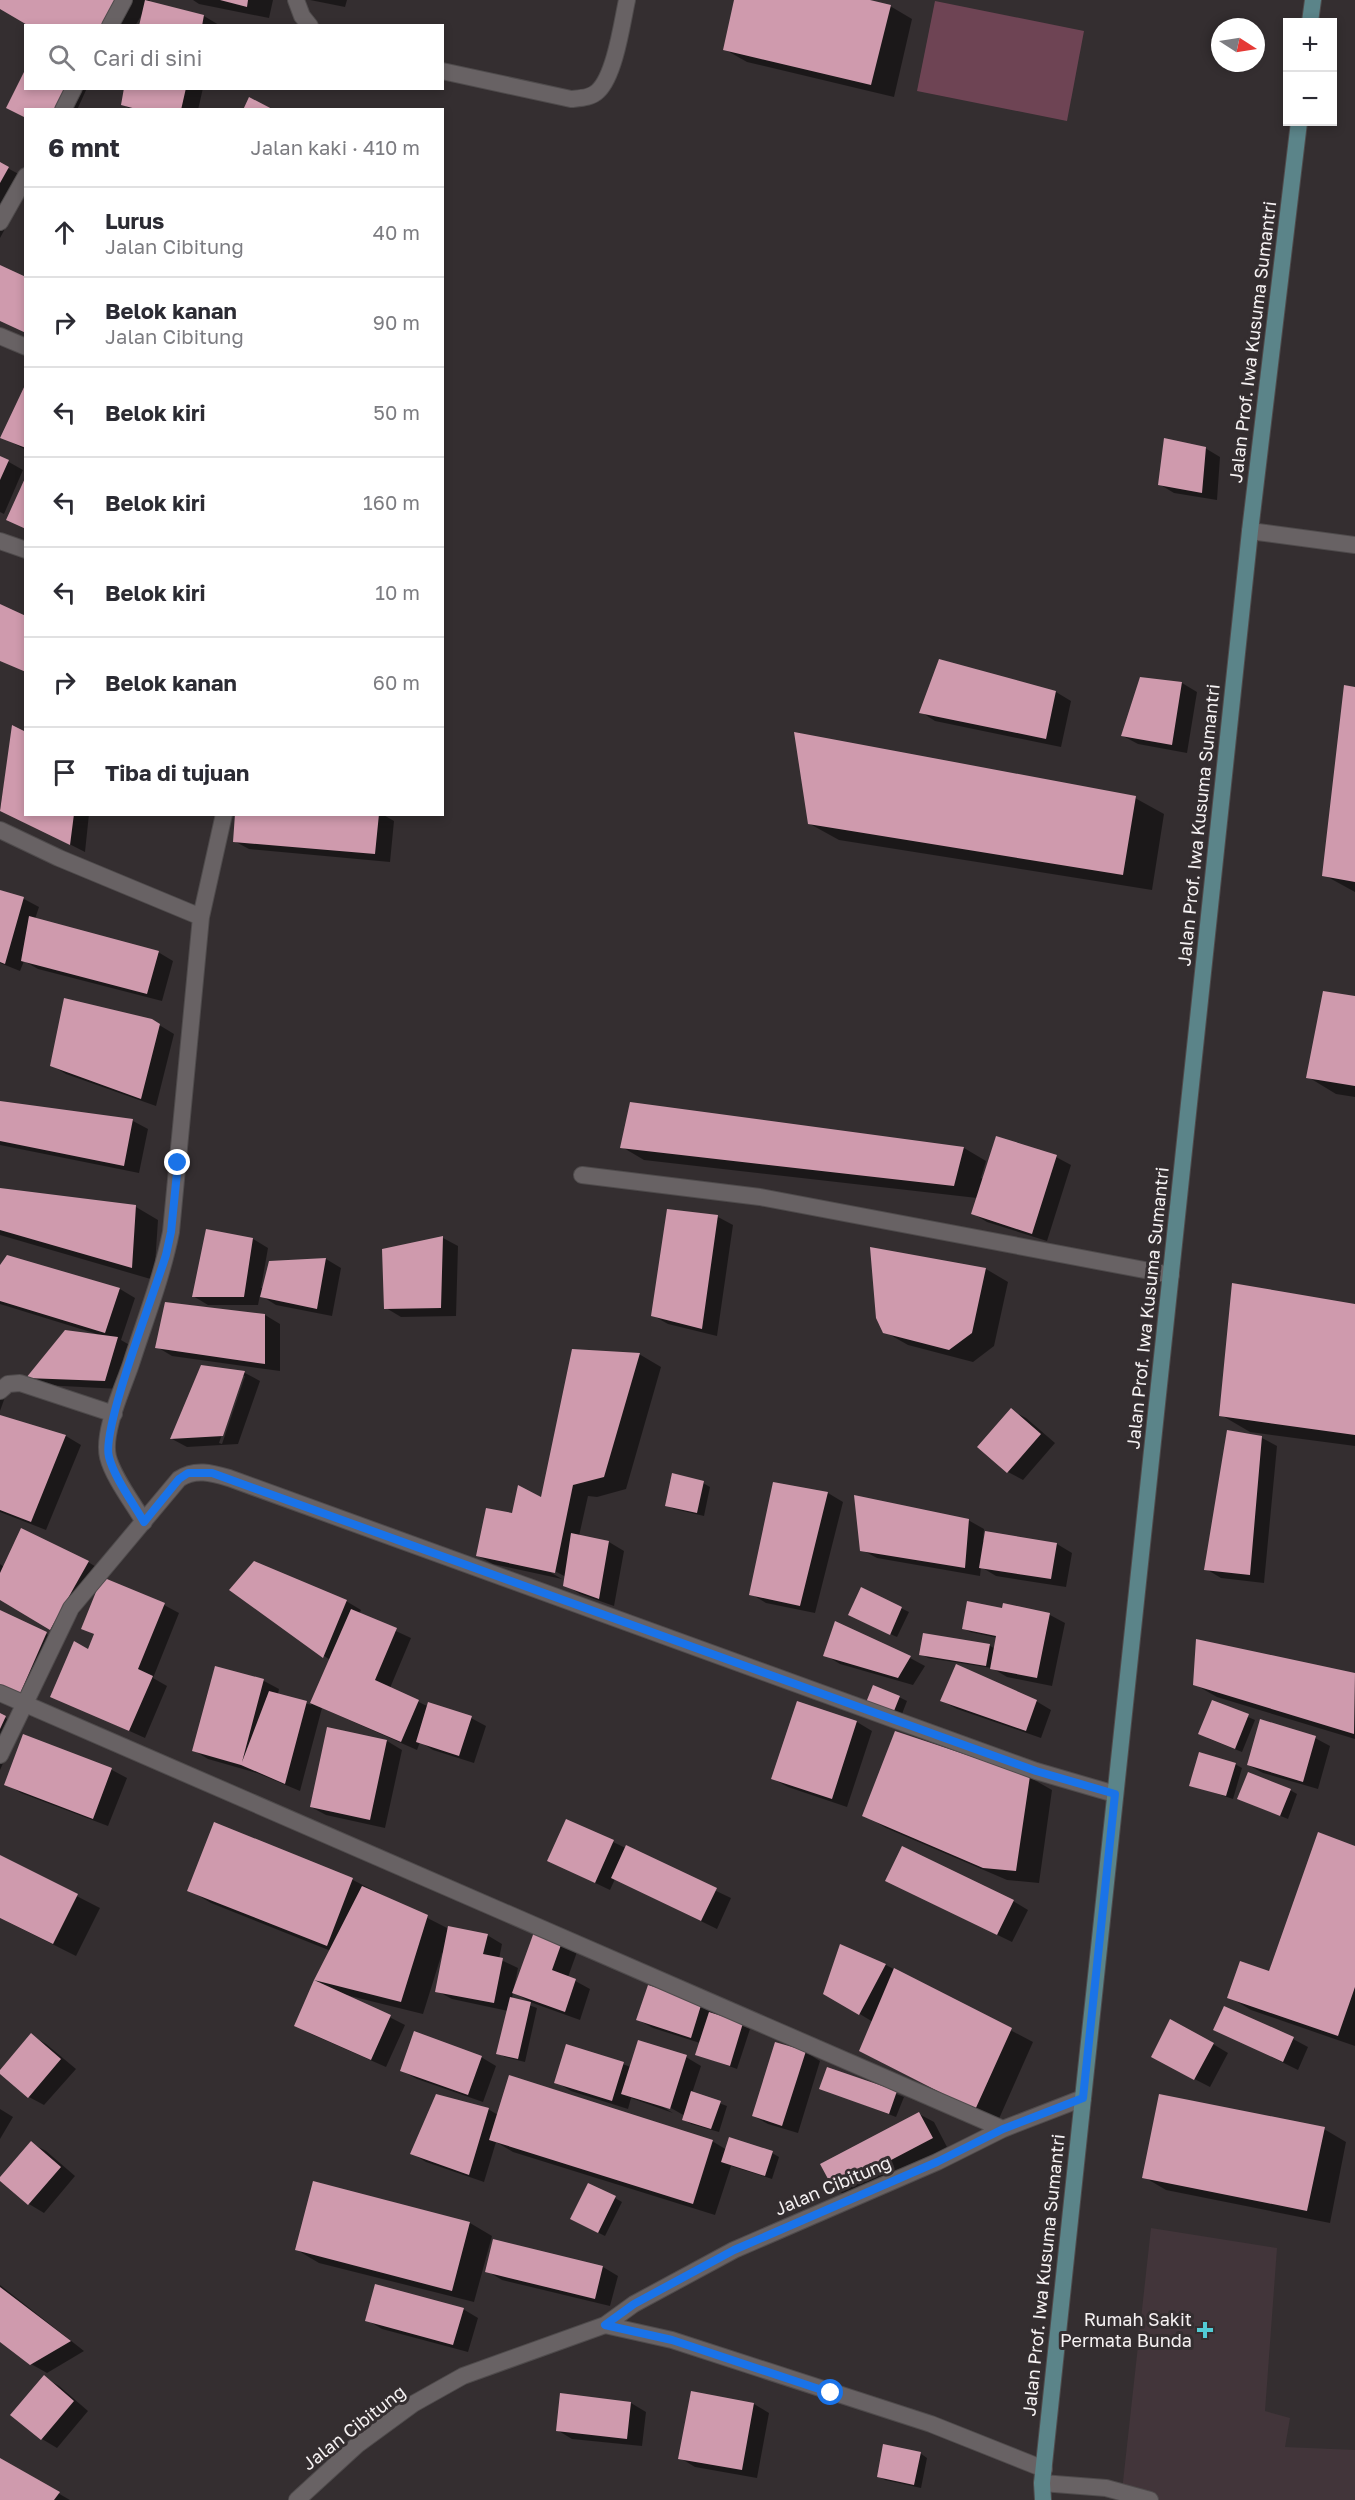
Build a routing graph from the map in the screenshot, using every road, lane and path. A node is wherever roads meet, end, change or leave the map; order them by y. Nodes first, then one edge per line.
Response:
1 (124, 0) edge
2 (296, 0) edge
3 (627, 0) edge
4 (1313, 0) edge
5 (1311, 18) edge
6 (111, 24) edge
7 (308, 24) edge
8 (444, 71) edge
9 (74, 90) edge
10 (64, 108) edge
11 (1299, 126) edge
12 (24, 180) edge
13 (0, 222) edge
14 (0, 336) edge
15 (24, 346) edge
16 (1250, 531) junction
17 (0, 541) edge
18 (1355, 545) edge
19 (22, 549) edge
20 (224, 816) edge
21 (0, 830) edge
22 (201, 917) junction
23 (582, 1174) dead end
24 (1171, 1275) junction
25 (0, 1391) edge
26 (114, 1414) junction
27 (144, 1522) junction
28 (0, 1693) edge
29 (24, 1704) junction
30 (0, 1755) edge
31 (1115, 1794) junction
32 (1083, 2098) junction
33 (1003, 2129) junction
34 (605, 2325) junction
35 (1043, 2476) junction
36 (297, 2500) edge
37 (1043, 2500) edge
38 (1150, 2500) edge

1 - 6 street
2 - 7 street
3 - 8 street
4 - 5 main road
9 - 10 street
11 - 16 main road, Jalan Prof. Iwa Kusuma Sumantri
12 - 13 street
14 - 15 street
16 - 18 street
16 - 24 main road, Jalan Prof. Iwa Kusuma Sumantri
17 - 19 street
20 - 22 street
21 - 22 street
22 - 26 street
23 - 24 street
24 - 31 main road, Jalan Prof. Iwa Kusuma Sumantri
25 - 26 street
26 - 27 street
27 - 29 street
27 - 31 street
28 - 29 street
29 - 30 street
29 - 33 street
31 - 32 main road, Jalan Prof. Iwa Kusuma Sumantri
32 - 33 street, Jalan Cibitung
32 - 35 main road, Jalan Prof. Iwa Kusuma Sumantri
33 - 34 street, Jalan Cibitung
34 - 35 street
34 - 36 street, Jalan Cibitung
35 - 37 main road, Jalan Prof. Iwa Kusuma Sumantri
35 - 38 street

